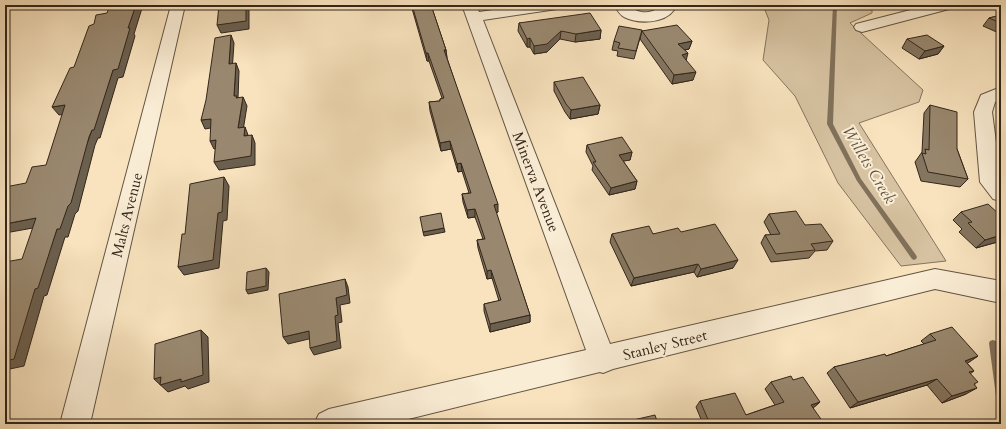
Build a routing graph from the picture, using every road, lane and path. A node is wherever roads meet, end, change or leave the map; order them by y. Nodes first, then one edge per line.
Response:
1 (178, 5) edge
2 (557, 5) edge
3 (621, 5) edge
4 (666, 5) edge
5 (948, 5) edge
6 (471, 11) edge
7 (862, 27) dead end
8 (1001, 93) edge
9 (1001, 194) edge
10 (1001, 292) edge
11 (603, 360) junction
12 (75, 424) edge
13 (329, 424) edge

1 - 12 street, Malts Avenue
2 - 6 street
3 - 4 street
5 - 7 street
6 - 11 street, Minerva Avenue
8 - 9 street
10 - 11 street, Stanley Street
11 - 13 street, Stanley Street

